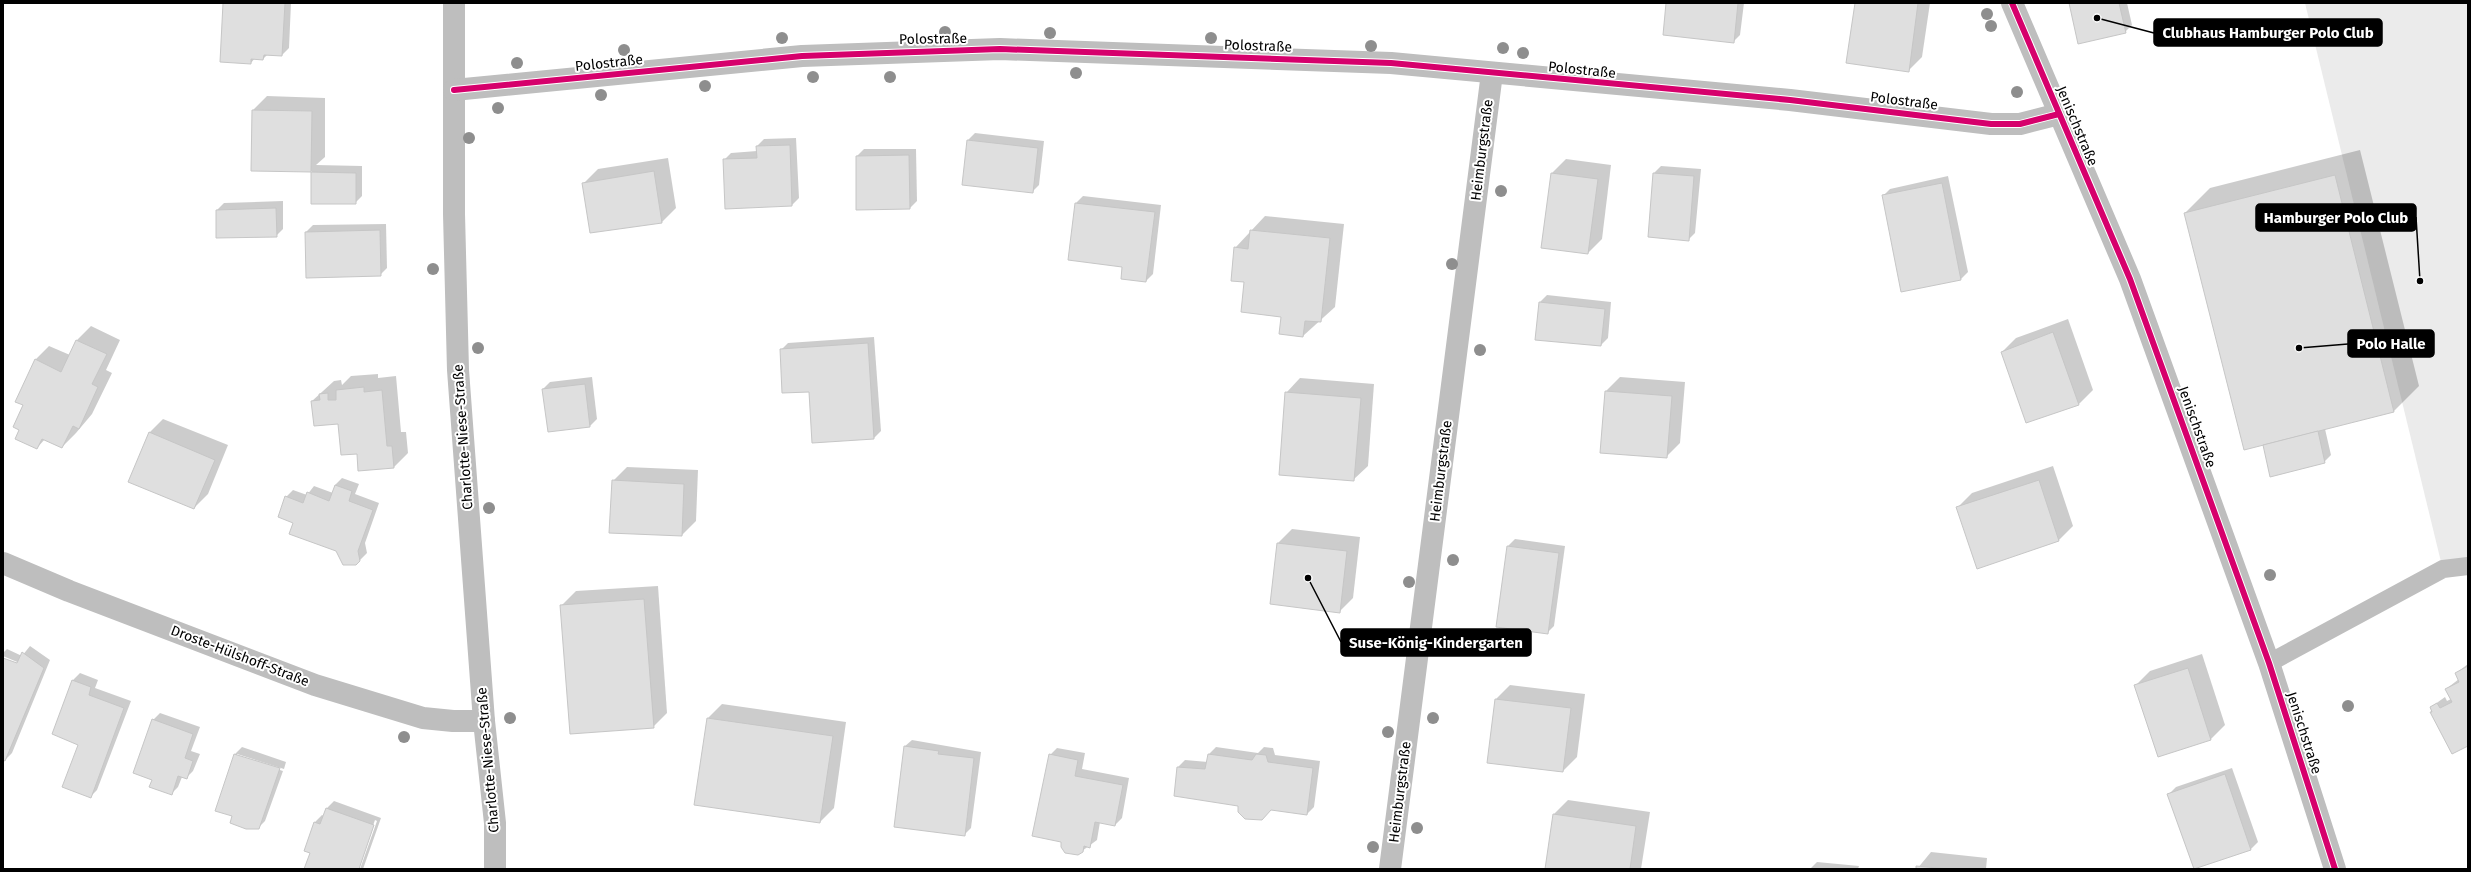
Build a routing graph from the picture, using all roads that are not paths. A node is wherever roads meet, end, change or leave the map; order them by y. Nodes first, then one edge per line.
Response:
1 (454, 3) edge
2 (2012, 3) edge
3 (1492, 73) junction
4 (454, 90) junction
5 (2059, 114) junction
6 (3, 564) edge
7 (2468, 566) edge
8 (2269, 663) junction
9 (484, 721) junction
10 (495, 869) edge
11 (1390, 869) edge
12 (2334, 869) edge

1 - 4 street, Charlotte-Niese-Straße
2 - 5 street, Jenischstraße
3 - 4 street, Polostraße
3 - 5 street, Polostraße
3 - 11 street, Heimburgstraße
4 - 9 street, Charlotte-Niese-Straße
5 - 8 street, Jenischstraße
6 - 9 street, Droste-Hülshoff-Straße
7 - 8 lane
8 - 12 street, Jenischstraße
9 - 10 street, Charlotte-Niese-Straße

